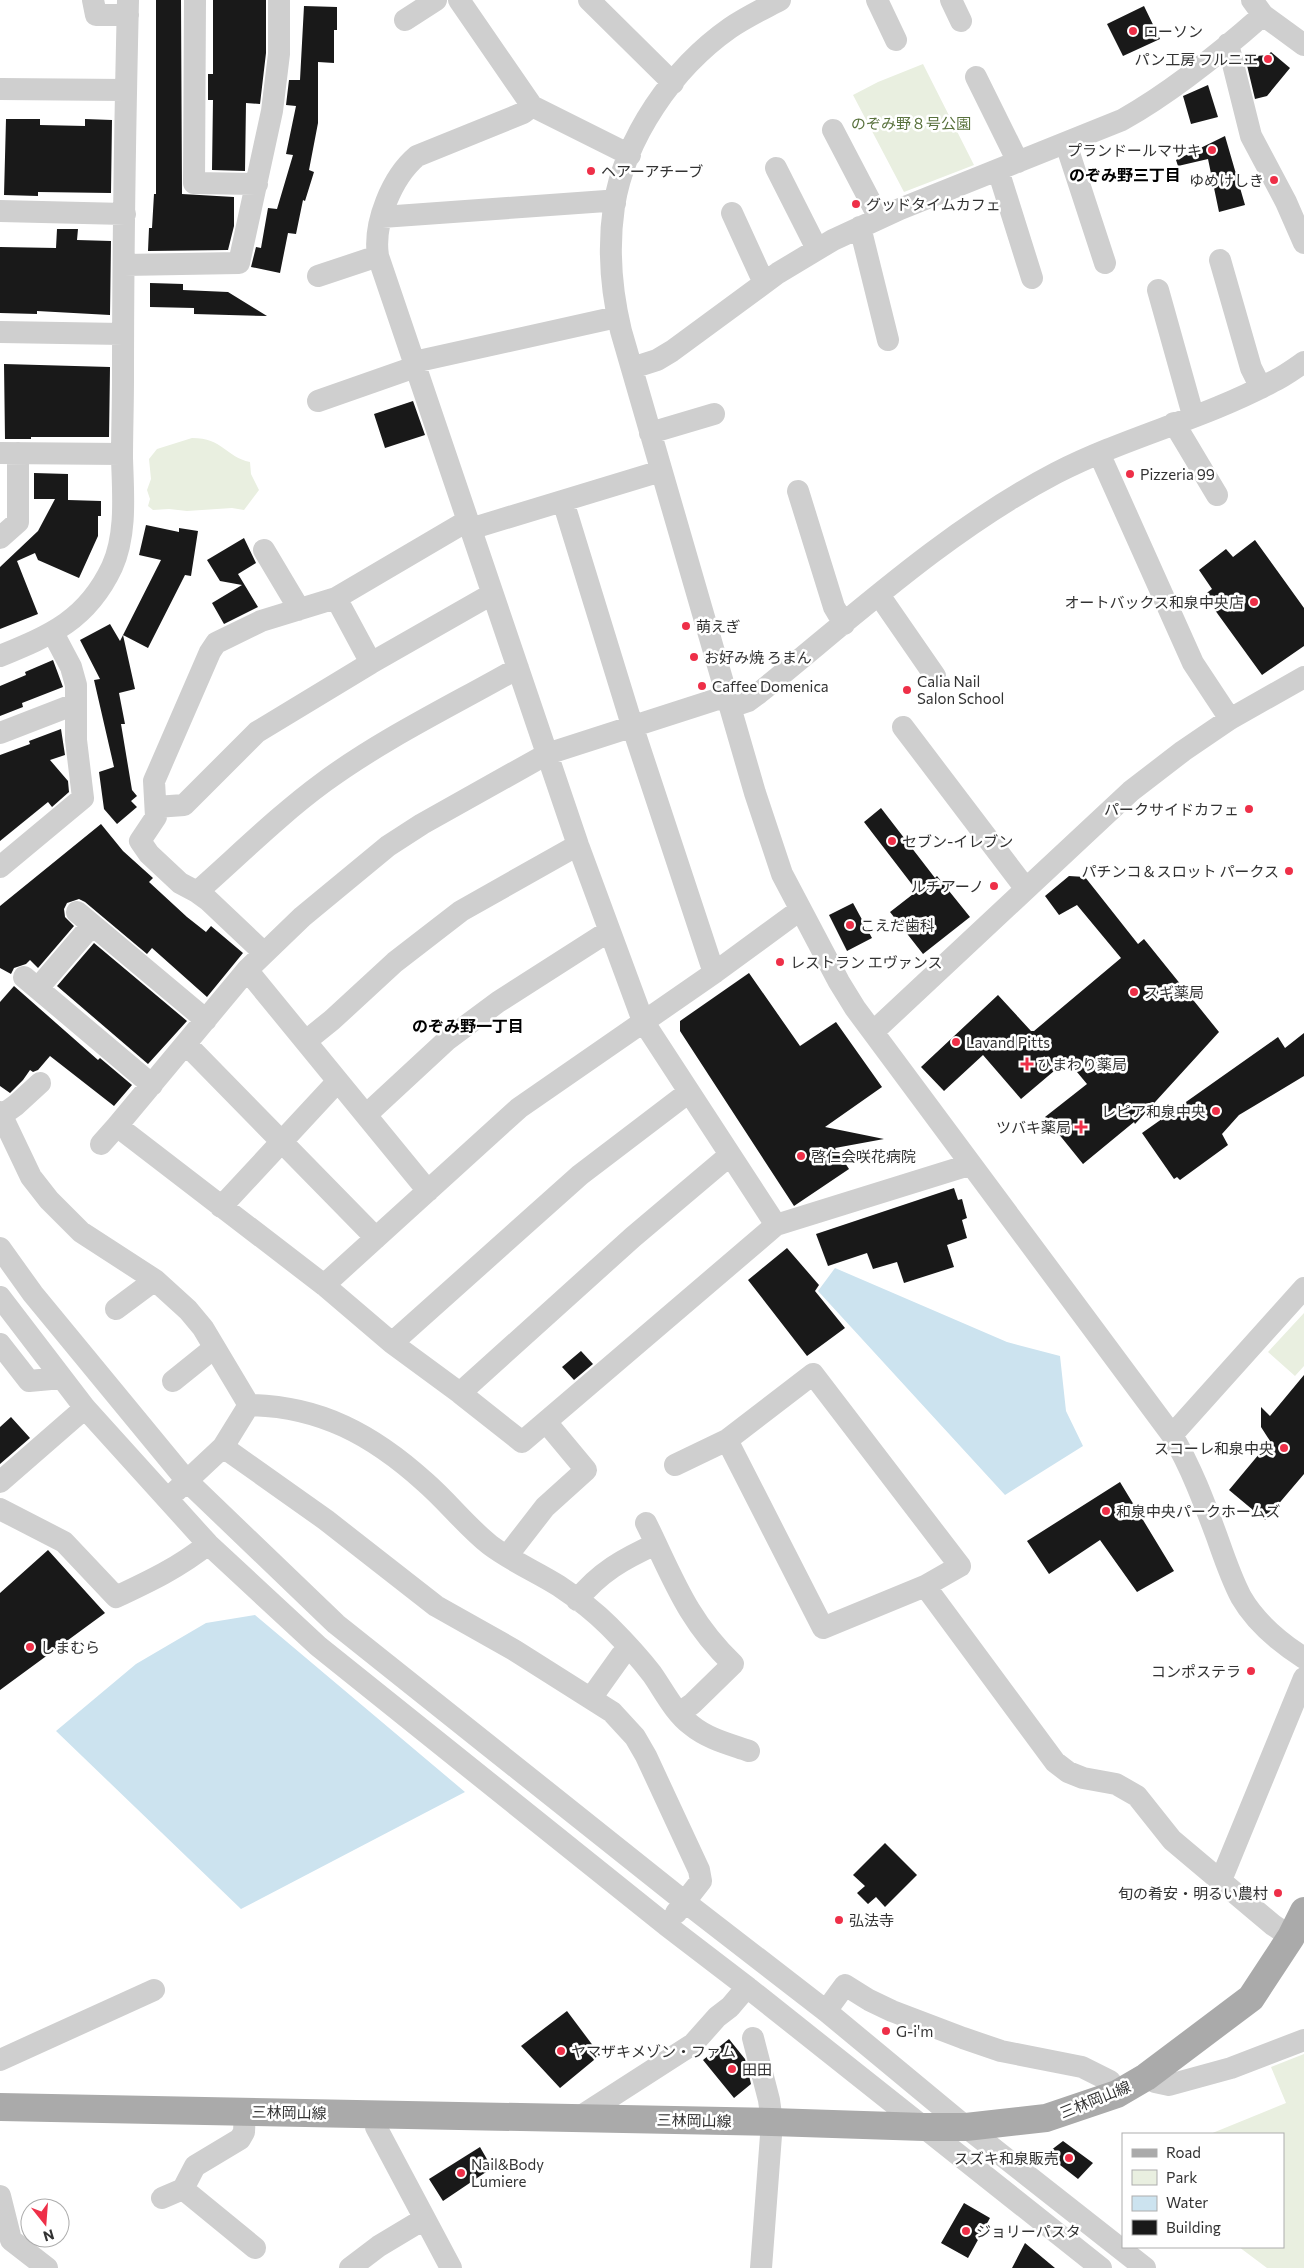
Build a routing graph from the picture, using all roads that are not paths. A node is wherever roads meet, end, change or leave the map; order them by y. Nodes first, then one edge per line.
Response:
1 (93, 0) edge
2 (195, 0) edge
3 (279, 0) edge
4 (436, 0) edge
5 (459, 0) edge
6 (590, 0) edge
7 (780, 0) edge
8 (876, 0) edge
9 (951, 0) edge
10 (1258, 7) edge
11 (128, 8) edge
12 (406, 20) dead end
13 (961, 21) dead end
14 (896, 40) dead end
15 (1228, 44) junction
16 (1304, 45) edge
17 (976, 77) dead end
18 (673, 82) junction
19 (0, 88) edge
20 (126, 90) junction
21 (532, 106) junction
22 (833, 130) dead end
23 (1066, 144) junction
24 (630, 154) junction
25 (1018, 162) junction
26 (776, 168) dead end
27 (998, 170) junction
28 (256, 184) junction
29 (615, 203) junction
30 (0, 211) edge
31 (732, 213) dead end
32 (125, 214) junction
33 (382, 217) junction
34 (869, 222) junction
35 (1303, 235) edge
36 (817, 249) junction
37 (378, 256) junction
38 (1220, 260) dead end
39 (1106, 262) dead end
40 (124, 265) junction
41 (318, 276) dead end
42 (1032, 278) dead end
43 (764, 283) junction
44 (1158, 290) dead end
45 (618, 317) junction
46 (0, 332) edge
47 (123, 334) junction
48 (888, 340) dead end
49 (1304, 362) edge
50 (414, 365) junction
51 (632, 368) junction
52 (1261, 388) junction
53 (318, 401) dead end
54 (714, 414) dead end
55 (1184, 419) junction
56 (650, 433) junction
57 (9, 453) edge
58 (1098, 453) junction
59 (122, 454) junction
60 (662, 471) junction
61 (798, 491) dead end
62 (1217, 494) dead end
63 (563, 501) junction
64 (469, 525) junction
65 (0, 538) edge
66 (264, 550) dead end
67 (492, 594) junction
68 (879, 595) junction
69 (336, 598) junction
70 (298, 610) junction
71 (844, 624) junction
72 (53, 633) junction
73 (0, 656) edge
74 (370, 663) junction
75 (518, 668) junction
76 (935, 676) dead end
77 (1304, 677) edge
78 (728, 701) junction
79 (75, 704) junction
80 (1230, 719) junction
81 (632, 725) junction
82 (903, 727) dead end
83 (0, 733) edge
84 (547, 754) junction
85 (156, 806) junction
86 (578, 845) junction
87 (0, 867) edge
88 (1026, 888) junction
89 (197, 892) junction
90 (800, 910) junction
91 (610, 931) junction
92 (264, 953) junction
93 (247, 970) junction
94 (714, 973) junction
95 (206, 1020) junction
96 (643, 1021) junction
97 (874, 1032) junction
98 (306, 1041) junction
99 (186, 1044) junction
100 (338, 1081) junction
101 (40, 1083) dead end
102 (152, 1084) junction
103 (689, 1092) junction
104 (1, 1113) edge
105 (366, 1115) junction
106 (117, 1126) junction
107 (282, 1141) junction
108 (101, 1144) dead end
109 (730, 1155) junction
110 (970, 1165) junction
111 (428, 1191) junction
112 (221, 1207) junction
113 (776, 1225) junction
114 (376, 1238) junction
115 (0, 1248) edge
116 (155, 1280) junction
117 (324, 1285) junction
118 (1304, 1288) edge
119 (0, 1297) edge
120 (116, 1309) dead end
121 (392, 1343) junction
122 (0, 1344) edge
123 (214, 1348) junction
124 (62, 1378) junction
125 (173, 1382) dead end
126 (460, 1393) junction
127 (249, 1405) junction
128 (85, 1408) junction
129 (546, 1422) junction
130 (1172, 1435) junction
131 (727, 1440) junction
132 (223, 1448) junction
133 (674, 1465) dead end
134 (0, 1482) edge
135 (187, 1482) junction
136 (168, 1498) junction
137 (0, 1509) edge
138 (646, 1524) dead end
139 (208, 1544) junction
140 (656, 1544) junction
141 (507, 1556) junction
142 (925, 1586) junction
143 (577, 1600) junction
144 (630, 1648) junction
145 (1304, 1658) edge
146 (1304, 1678) edge
147 (591, 1698) junction
148 (679, 1713) junction
149 (749, 1751) dead end
150 (1221, 1880) junction
151 (685, 1902) junction
152 (1304, 1912) edge
153 (666, 1925) junction
154 (1291, 1937) junction
155 (747, 1987) junction
156 (154, 1990) dead end
157 (826, 2012) junction
158 (753, 2038) dead end
159 (1304, 2040) edge
160 (0, 2060) edge
161 (1146, 2077) junction
162 (1117, 2094) junction
163 (0, 2106) edge
164 (245, 2112) junction
165 (377, 2113) junction
166 (578, 2118) junction
167 (772, 2122) junction
168 (924, 2127) junction
169 (966, 2128) junction
170 (184, 2189) junction
171 (0, 2196) edge
172 (162, 2198) dead end
173 (424, 2219) junction
174 (255, 2248) dead end
175 (47, 2268) edge
176 (350, 2268) edge
177 (451, 2268) edge
178 (761, 2268) edge
179 (1101, 2268) edge
180 (1146, 2268) edge

1 - 11 street
2 - 28 street
3 - 28 street
4 - 12 street
5 - 21 street
6 - 18 street
7 - 18 street
8 - 14 street
9 - 13 street
10 - 15 street
10 - 16 street
11 - 20 street
15 - 23 street
15 - 35 street
17 - 25 street
18 - 24 street
19 - 20 street
20 - 32 street
21 - 24 street
21 - 33 street
22 - 34 street
23 - 25 street
23 - 39 street
24 - 29 street
25 - 27 street
26 - 36 street
27 - 34 street
27 - 42 street
28 - 40 street
29 - 33 street
29 - 45 street
30 - 32 street
31 - 43 street
32 - 40 street
33 - 37 street
34 - 36 street
34 - 48 street
36 - 43 street
37 - 41 street
37 - 50 street
38 - 52 street
40 - 47 street
43 - 51 street
44 - 55 street
45 - 50 street
45 - 51 street
46 - 47 street
47 - 59 street
49 - 52 street
50 - 53 street
50 - 64 street
51 - 56 street
52 - 55 street
54 - 56 street
55 - 58 street
55 - 62 street
56 - 60 street
57 - 59 street
57 - 65 street
58 - 68 street
58 - 80 street
59 - 72 street
60 - 63 street
60 - 78 street
61 - 71 street
63 - 64 street
63 - 81 street
64 - 67 street
64 - 69 street
66 - 70 street
67 - 74 street
67 - 75 street
68 - 71 street
68 - 76 street
69 - 70 street
69 - 74 street
70 - 85 street
71 - 78 street
72 - 73 street
72 - 79 street
74 - 85 street
75 - 84 street
75 - 89 street
77 - 80 street
78 - 81 street
78 - 90 street
79 - 83 street
79 - 87 street
80 - 88 street
81 - 84 street
81 - 94 street
82 - 88 street
84 - 86 street
84 - 92 street
85 - 89 street
86 - 91 street
86 - 98 street
88 - 97 street
89 - 92 street
90 - 94 street
90 - 97 street
91 - 96 street
91 - 105 street
92 - 93 street
93 - 95 street
93 - 98 street
94 - 96 street
95 - 99 street
95 - 102 street
96 - 103 street
96 - 111 street
97 - 110 street
98 - 100 street
99 - 102 street
99 - 107 street
100 - 105 street
100 - 107 street
101 - 104 street
102 - 106 street
103 - 109 street
103 - 121 street
104 - 116 street
105 - 111 street
106 - 108 street
106 - 112 street
107 - 112 street
107 - 114 street
109 - 113 street
109 - 126 street
110 - 113 street
110 - 130 street
111 - 114 street
112 - 117 street
113 - 129 street
114 - 117 street
115 - 135 street
116 - 120 street
116 - 123 street
117 - 121 street
118 - 130 street
119 - 124 street
121 - 126 street
122 - 124 street
123 - 125 street
123 - 127 street
124 - 128 street
126 - 129 street
127 - 132 street
127 - 141 street
128 - 134 street
128 - 136 street
129 - 141 street
130 - 145 street
131 - 133 street
131 - 142 street
131 - 142 street
132 - 135 street
132 - 147 street
135 - 136 street
135 - 151 street
136 - 139 street
137 - 139 street
138 - 140 street
139 - 153 street
140 - 143 street
140 - 148 street
141 - 143 street
142 - 150 street
143 - 144 street
144 - 147 street
144 - 148 street
146 - 150 street
147 - 151 street
148 - 149 street
150 - 154 street
151 - 153 street
151 - 157 street
152 - 154 main road, 三林岡山線
153 - 155 street
154 - 161 main road, 三林岡山線
155 - 166 street
155 - 168 street
156 - 160 street
157 - 162 street
157 - 169 street
158 - 167 street
159 - 161 street
161 - 162 main road, 三林岡山線
162 - 169 main road, 三林岡山線
163 - 164 main road, 三林岡山線
164 - 165 main road, 三林岡山線
164 - 170 street
165 - 166 main road, 三林岡山線
165 - 173 street
166 - 167 main road, 三林岡山線
167 - 168 main road, 三林岡山線
167 - 178 street
168 - 169 main road, 三林岡山線
168 - 179 street
169 - 180 street
170 - 172 street
170 - 174 street
171 - 175 street
173 - 176 street
173 - 177 street

